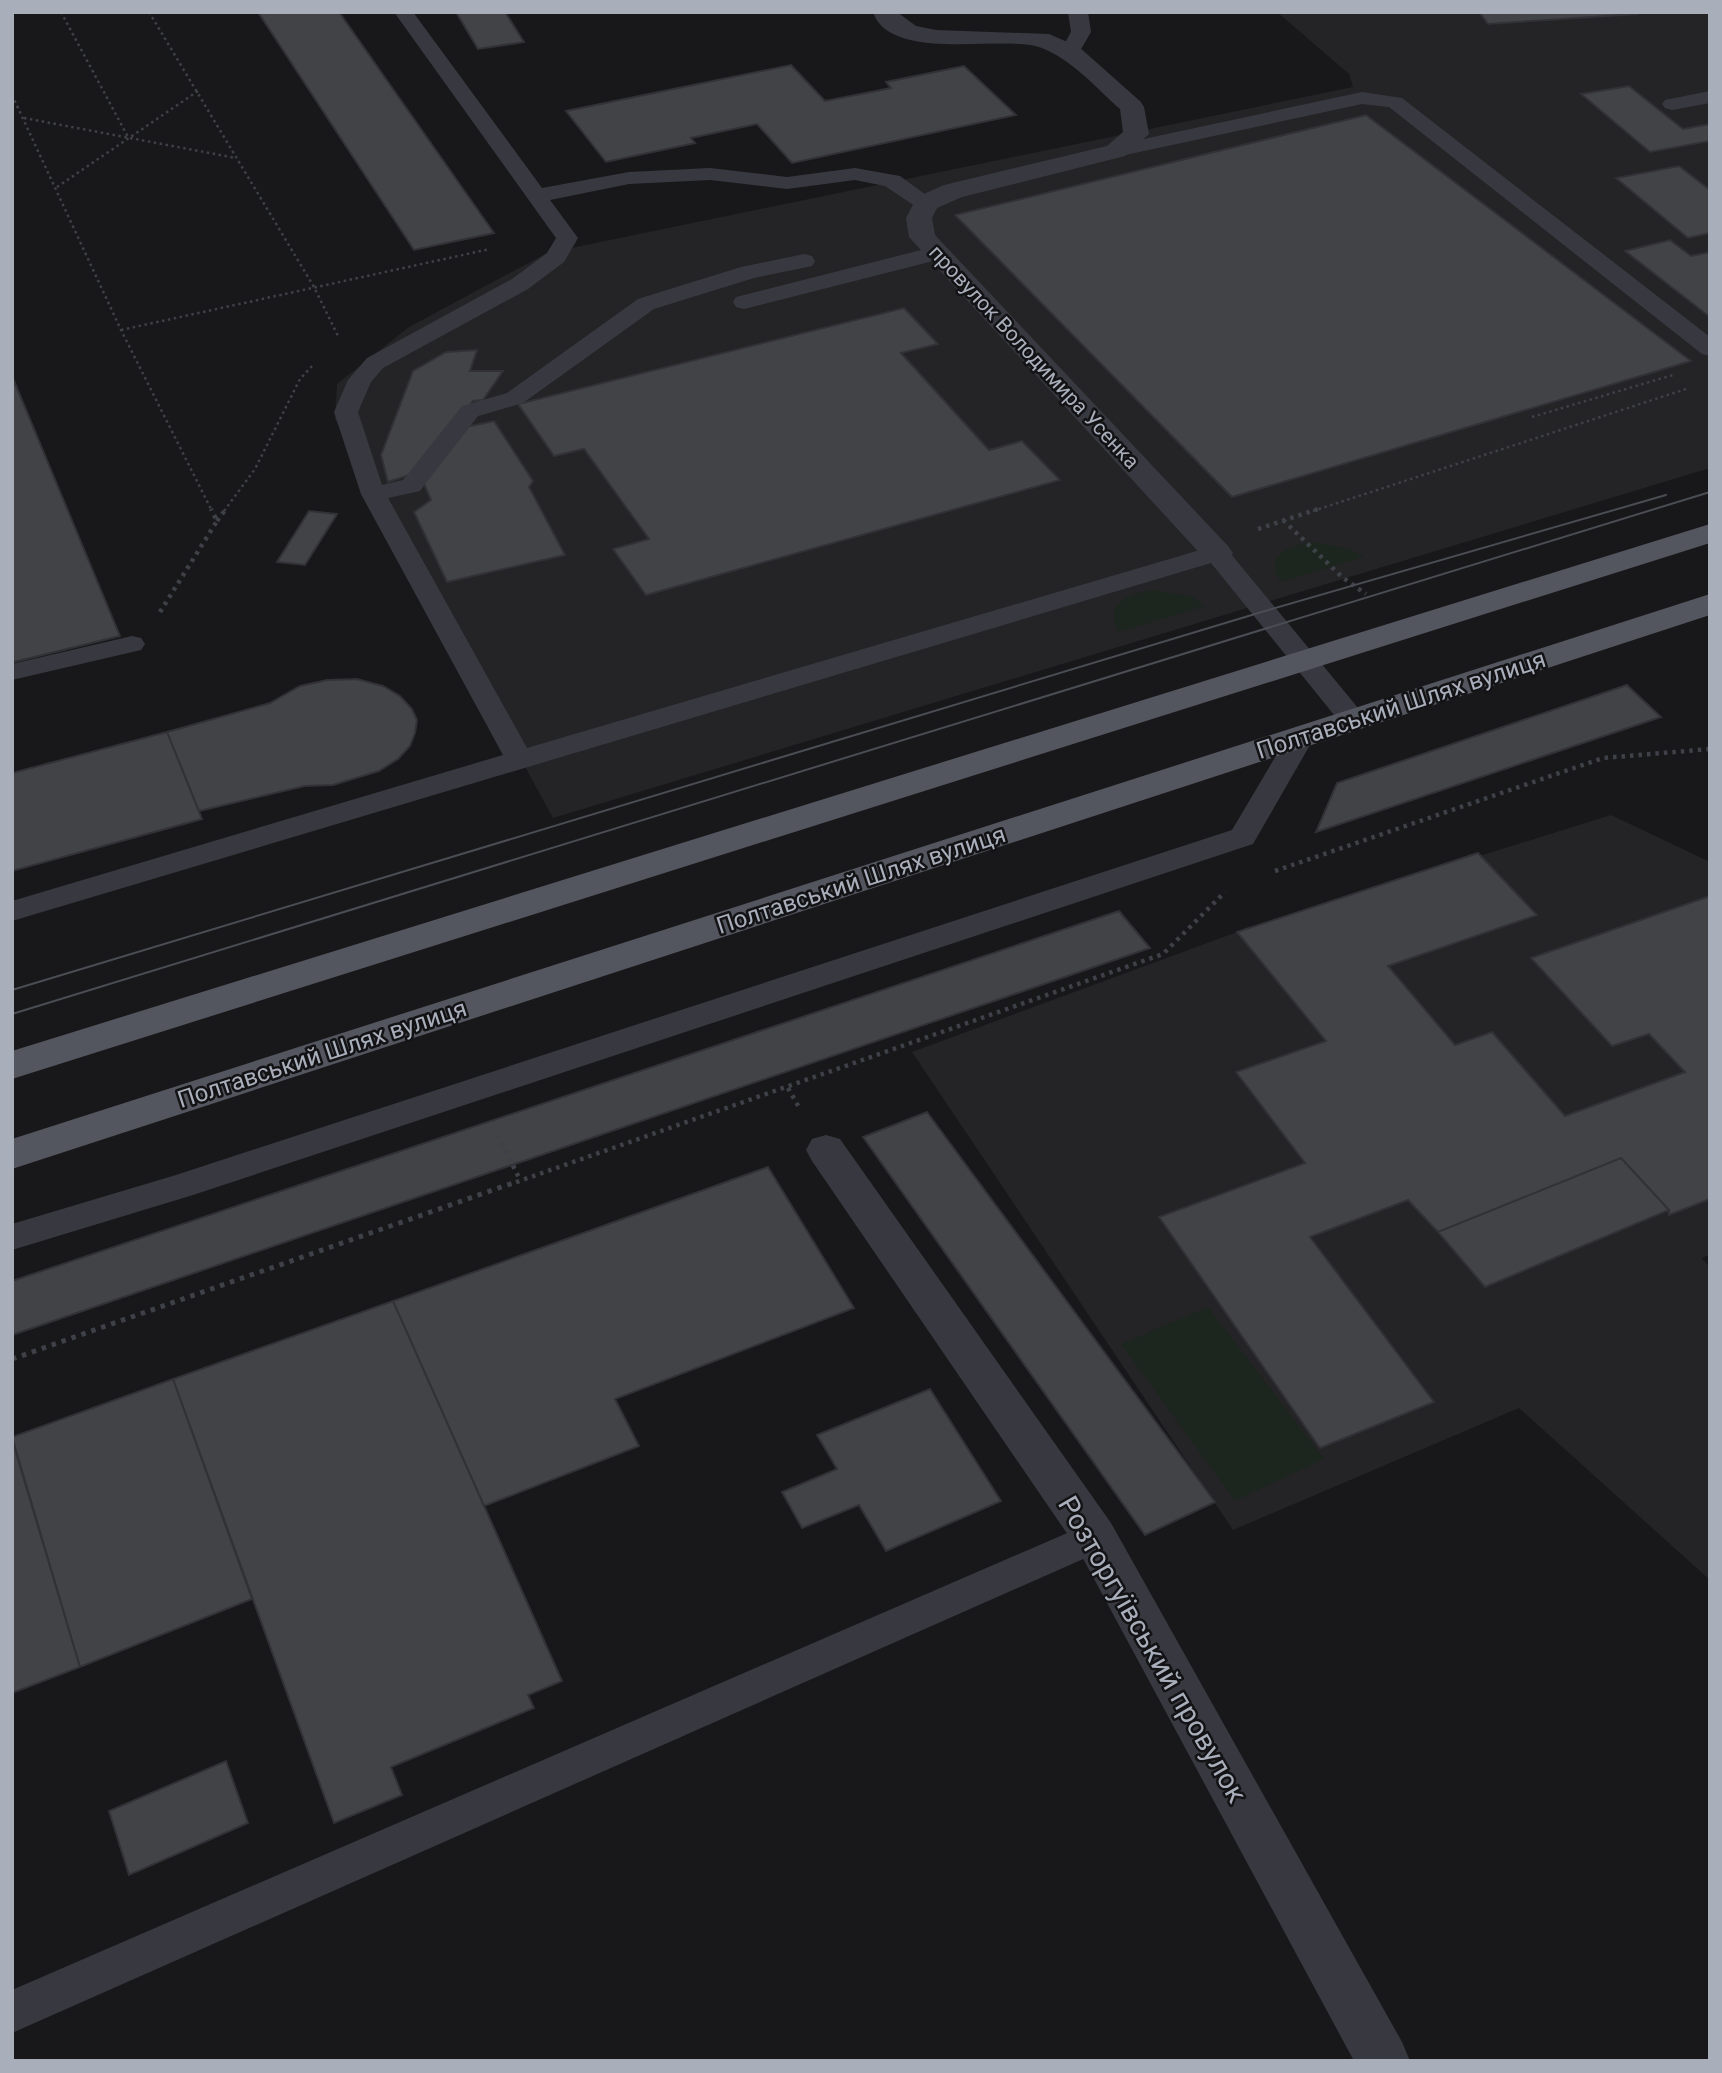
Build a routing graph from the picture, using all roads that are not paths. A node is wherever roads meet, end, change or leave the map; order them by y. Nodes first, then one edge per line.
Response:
1 (403, 12) edge
2 (885, 12) edge
3 (1078, 12) edge
4 (1070, 52) junction
5 (1710, 97) edge
6 (1672, 104) dead end
7 (1116, 151) junction
8 (535, 196) junction
9 (926, 203) junction
10 (937, 253) junction
11 (804, 261) dead end
12 (744, 302) dead end
13 (1710, 349) edge
14 (373, 494) junction
15 (1710, 533) edge
16 (1217, 553) junction
17 (1710, 604) edge
18 (132, 644) road end
19 (1304, 660) junction
20 (12, 672) edge
21 (1353, 720) junction
22 (1300, 738) junction
23 (520, 761) junction
24 (12, 911) edge
25 (12, 1065) edge
26 (826, 1150) dead end
27 (12, 1154) edge
28 (12, 1237) edge
29 (1095, 1537) junction
30 (12, 2012) edge
31 (1383, 2061) edge

1 - 8 lane
2 - 4 street
3 - 4 lane
4 - 7 street
5 - 6 lane
7 - 9 street
7 - 13 lane
8 - 9 lane
8 - 14 lane
9 - 10 street, провулок Володимира Усенка
10 - 12 lane
10 - 16 street, провулок Володимира Усенка
11 - 14 lane
14 - 23 lane
15 - 19 main road
16 - 19 lane
16 - 23 lane
17 - 21 main road, Полтавський Шлях вулиця
18 - 20 lane
19 - 21 lane
19 - 25 main road
21 - 22 main road, Полтавський Шлях вулиця
22 - 27 main road, Полтавський Шлях вулиця
22 - 28 lane
23 - 24 lane
26 - 29 street, Розторгуївський провулок
29 - 30 lane
29 - 31 street, Розторгуївський провулок

